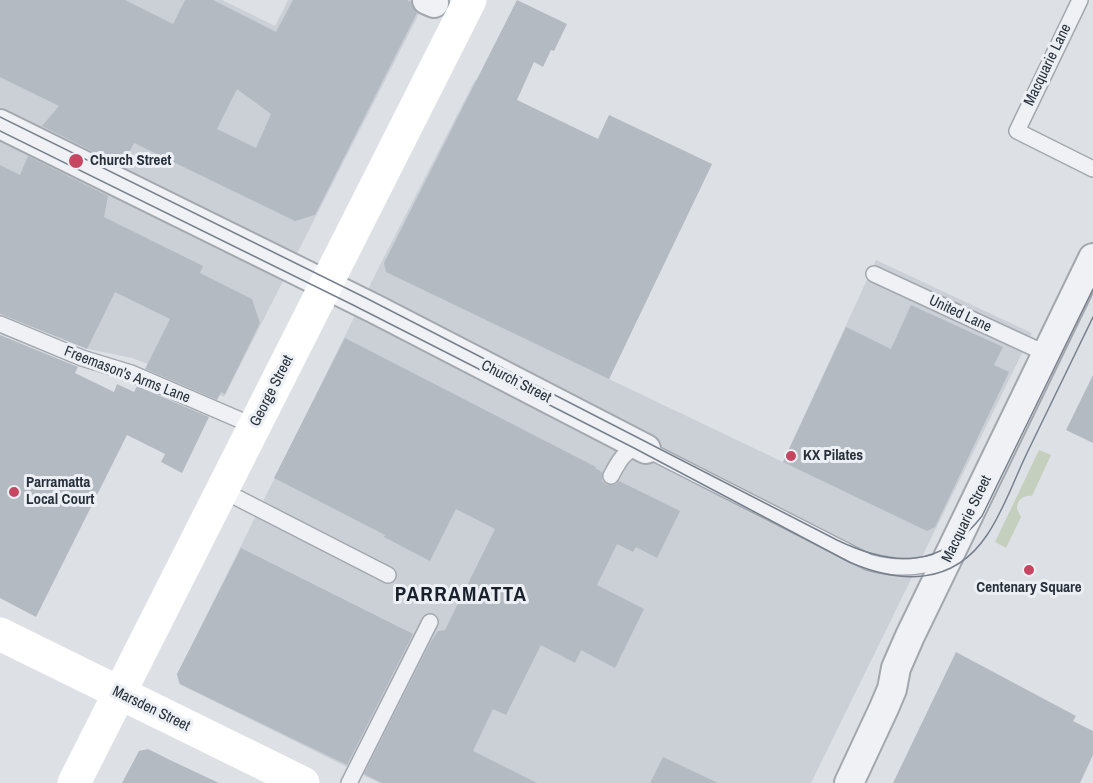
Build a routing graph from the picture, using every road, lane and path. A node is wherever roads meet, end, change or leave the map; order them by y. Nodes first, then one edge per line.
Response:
1 (470, 0) edge
2 (1080, 0) edge
3 (0, 124) edge
4 (1093, 169) edge
5 (1093, 258) edge
6 (874, 274) dead end
7 (327, 285) junction
8 (0, 324) edge
9 (1047, 354) junction
10 (254, 426) junction
11 (646, 448) junction
12 (611, 476) dead end
13 (222, 490) junction
14 (948, 558) junction
15 (388, 575) dead end
16 (430, 622) dead end
17 (0, 634) edge
18 (119, 693) junction
19 (74, 783) edge
20 (303, 783) edge
21 (349, 783) edge
22 (849, 783) edge

1 - 7 street, George Street
2 - 4 lane, Macquarie Lane
3 - 7 street, Church Street
5 - 9 street, Macquarie Street
6 - 9 lane, United Lane
7 - 10 street, George Street
7 - 11 street, Church Street
8 - 10 lane, Freemason's Arms Lane
9 - 14 street, Macquarie Street
10 - 13 street, George Street
11 - 12 lane
11 - 14 lane, Church Street
13 - 15 lane
13 - 18 street, George Street
14 - 22 street, Macquarie Street
16 - 21 lane
17 - 18 street, Marsden Street
18 - 19 street, George Street
18 - 20 street, Marsden Street

